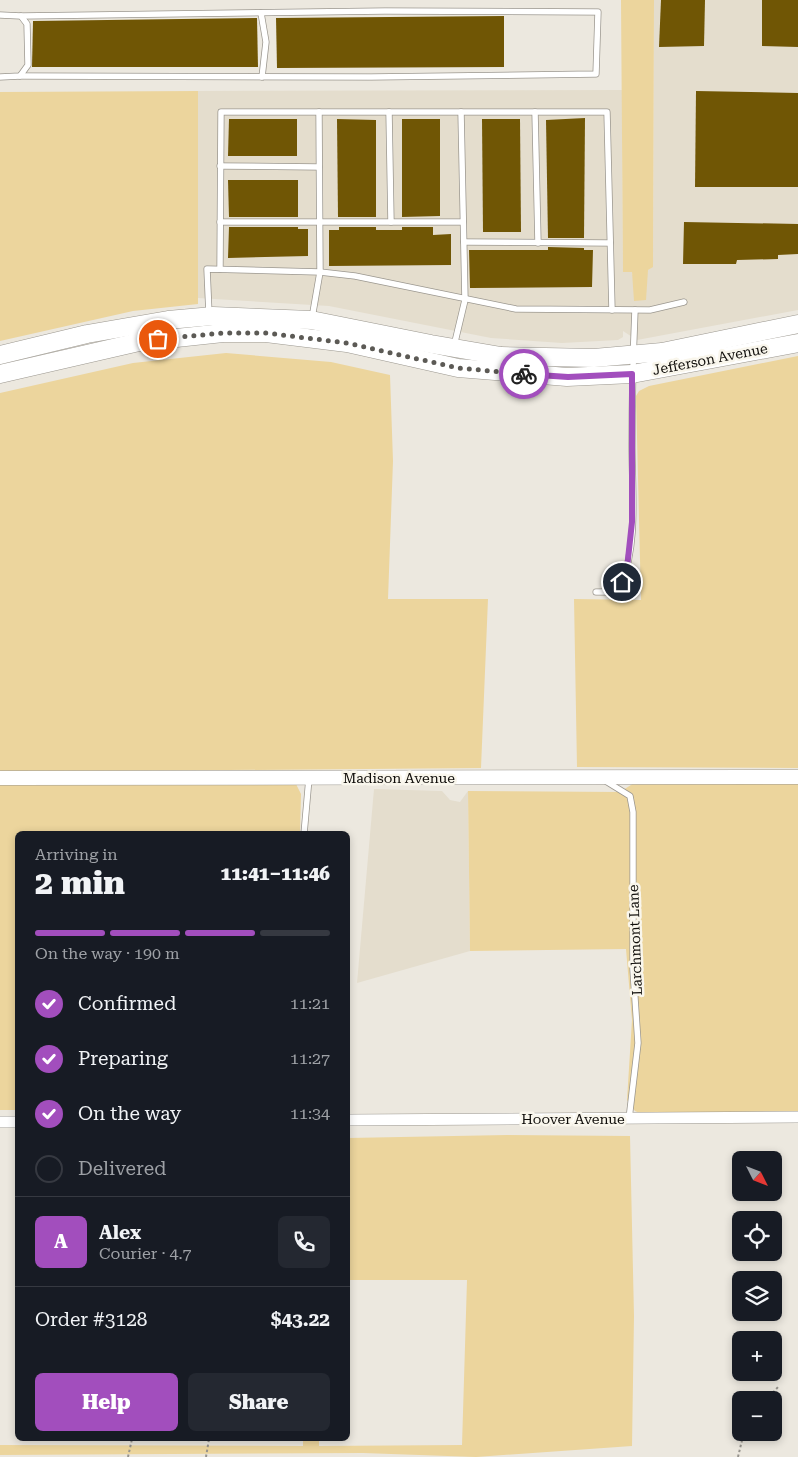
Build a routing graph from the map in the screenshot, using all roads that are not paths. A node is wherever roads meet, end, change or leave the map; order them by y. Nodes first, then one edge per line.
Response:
1 (261, 13) junction
2 (0, 15) edge
3 (21, 16) junction
4 (20, 76) junction
5 (0, 77) edge
6 (262, 77) junction
7 (318, 112) junction
8 (389, 112) junction
9 (461, 112) junction
10 (535, 112) junction
11 (220, 166) junction
12 (319, 167) junction
13 (220, 222) junction
14 (319, 222) junction
15 (391, 222) junction
16 (463, 222) junction
17 (464, 242) junction
18 (538, 243) junction
19 (610, 243) junction
20 (220, 269) junction
21 (320, 272) junction
22 (465, 300) junction
23 (684, 302) dead end
24 (612, 310) junction
25 (635, 310) junction
26 (209, 316) junction
27 (311, 320) junction
28 (798, 324) edge
29 (224, 333) junction
30 (798, 343) edge
31 (454, 348) junction
32 (0, 355) edge
33 (633, 355) junction
34 (0, 374) edge
35 (632, 374) junction
36 (596, 592) dead end
37 (798, 777) edge
38 (0, 778) edge
39 (309, 778) junction
40 (600, 778) junction
41 (304, 831) edge
42 (798, 1117) edge
43 (629, 1119) junction
44 (350, 1120) edge
45 (0, 1122) edge
46 (15, 1122) edge

1 - 3 lane
1 - 6 lane
1 - 6 lane
2 - 3 lane
3 - 4 lane
4 - 5 lane
4 - 6 lane
7 - 8 lane
7 - 11 lane
7 - 12 lane
8 - 9 lane
8 - 15 lane
9 - 10 lane
9 - 16 lane
10 - 18 lane
10 - 19 lane
11 - 12 lane
11 - 13 lane
12 - 14 lane
13 - 14 lane
13 - 20 lane
14 - 15 lane
14 - 21 lane
15 - 16 lane
16 - 17 lane
17 - 18 lane
17 - 22 lane
18 - 19 lane
19 - 24 lane
20 - 21 lane
20 - 26 lane
21 - 22 lane
21 - 27 lane
22 - 24 lane
22 - 31 lane
23 - 25 lane
24 - 25 lane
25 - 33 lane
26 - 27 main road, Jefferson Avenue
26 - 32 main road, Jefferson Avenue
27 - 29 main road
27 - 31 main road, Jefferson Avenue
28 - 33 main road, Jefferson Avenue
29 - 34 main road, Jefferson Avenue
29 - 35 main road, Jefferson Avenue
30 - 35 main road, Jefferson Avenue
31 - 33 main road, Jefferson Avenue
33 - 35 lane
35 - 36 lane
37 - 40 street, Madison Avenue
38 - 39 street, Madison Avenue
39 - 40 street, Madison Avenue
39 - 41 lane
40 - 43 lane, Larchmont Lane
42 - 43 street, Hoover Avenue
43 - 44 street, Hoover Avenue
45 - 46 street

